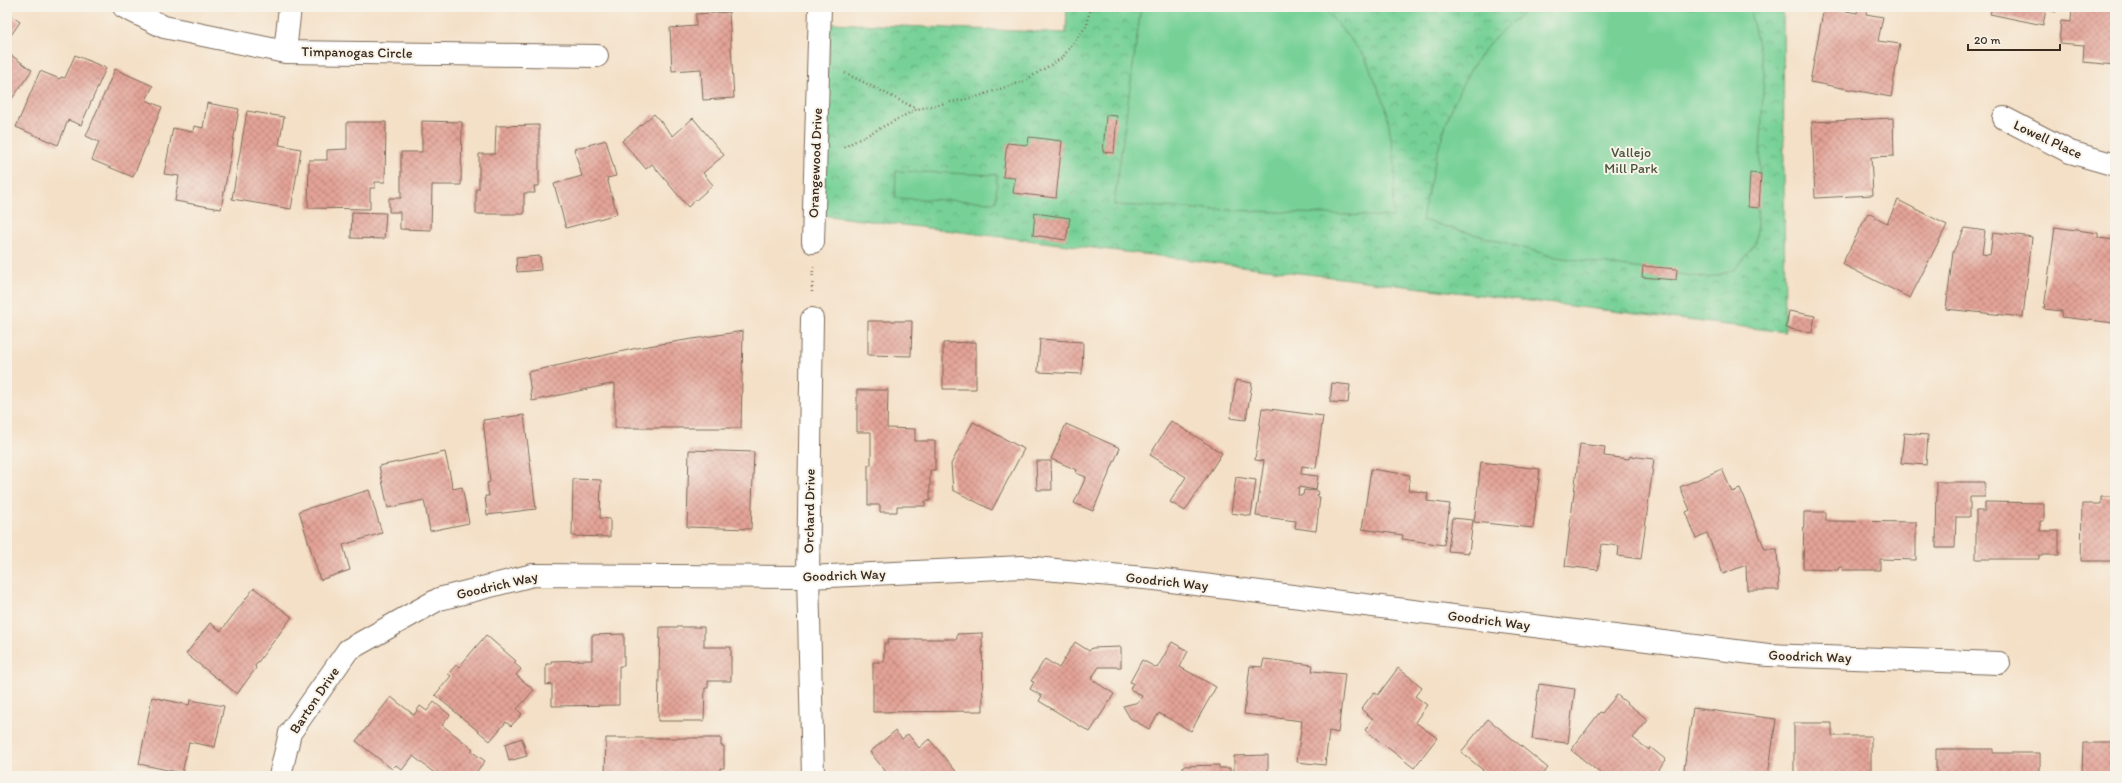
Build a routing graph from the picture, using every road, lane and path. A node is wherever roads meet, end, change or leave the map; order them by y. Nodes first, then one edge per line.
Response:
1 (124, 7) edge
2 (290, 7) edge
3 (820, 7) edge
4 (1090, 7) edge
5 (285, 52) junction
6 (597, 56) dead end
7 (854, 78) dead end
8 (917, 109) junction
9 (2004, 118) dead end
10 (853, 142) dead end
11 (2115, 165) edge
12 (813, 242) joint
13 (812, 319) joint
14 (808, 578) junction
15 (348, 650) joint
16 (1999, 664) dead end
17 (280, 776) edge
18 (813, 776) edge

1 - 5 street, Timpanogas Circle
2 - 5 street
3 - 12 street, Orangewood Drive
4 - 8 path
5 - 6 street, Timpanogas Circle
7 - 8 path
8 - 10 path
9 - 11 street, Lowell Place
12 - 13 path
13 - 14 street, Orchard Drive
14 - 15 street, Goodrich Way
14 - 16 street, Goodrich Way
14 - 18 street, Orchard Drive
15 - 17 street, Barton Drive

